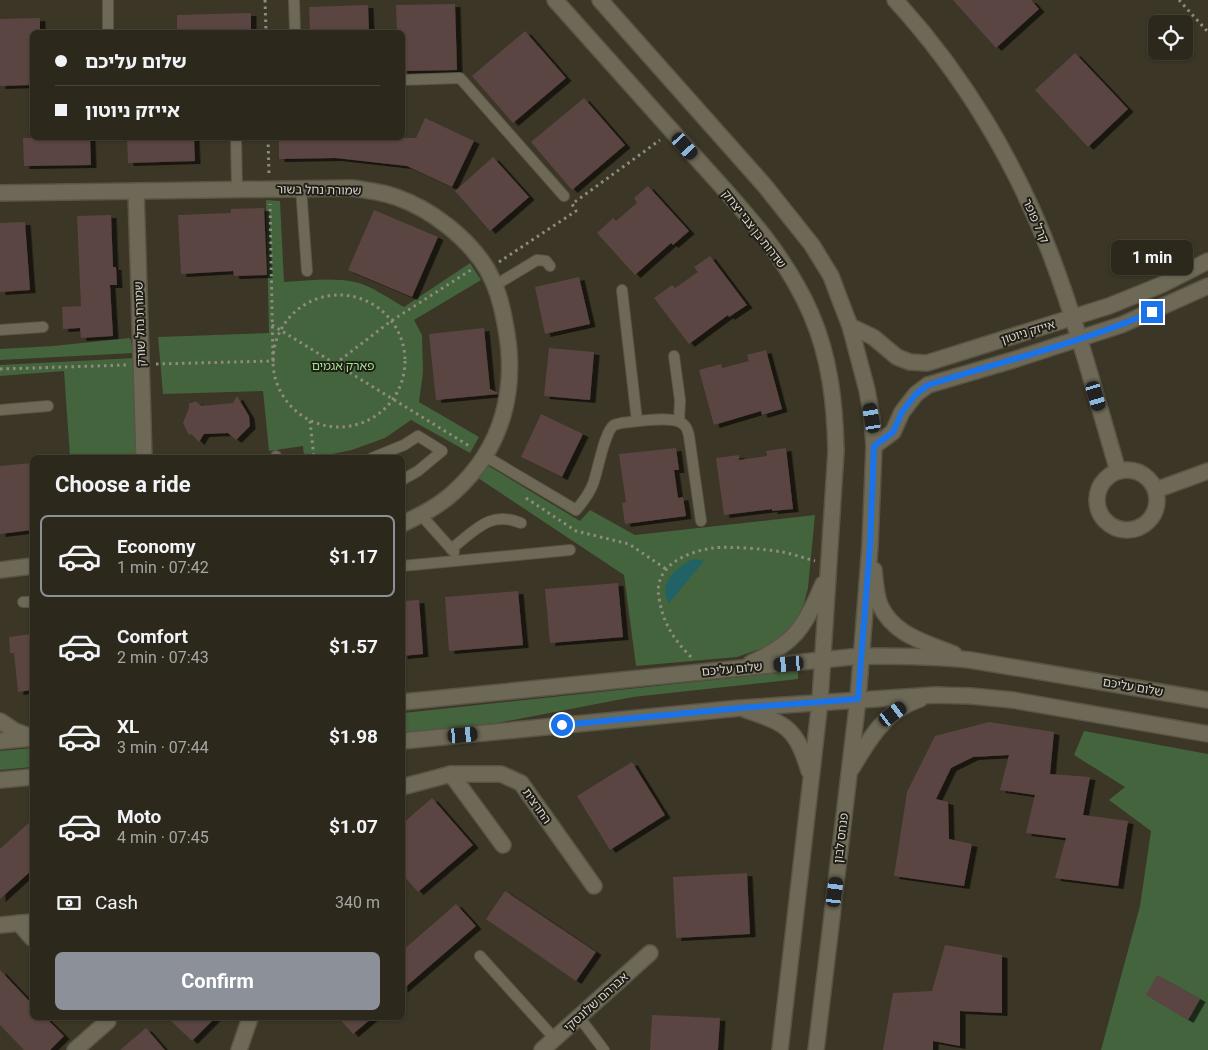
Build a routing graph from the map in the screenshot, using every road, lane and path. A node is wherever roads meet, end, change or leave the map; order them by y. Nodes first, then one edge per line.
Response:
1 (108, 0) edge
2 (265, 0) edge
3 (294, 0) edge
4 (555, 0) edge
5 (600, 0) edge
6 (896, 0) edge
7 (1179, 0) edge
8 (108, 30) edge
9 (266, 30) edge
10 (295, 30) edge
11 (1208, 32) edge
12 (405, 80) edge
13 (672, 131) junction
14 (236, 140) edge
15 (268, 140) edge
16 (301, 188) junction
17 (237, 189) junction
18 (269, 189) junction
19 (136, 191) junction
20 (0, 193) edge
21 (564, 196) dead end
22 (1208, 261) edge
23 (550, 266) dead end
24 (485, 267) junction
25 (307, 270) dead end
26 (494, 286) junction
27 (1208, 286) edge
28 (622, 290) dead end
29 (1073, 318) junction
30 (391, 321) junction
31 (272, 324) junction
32 (850, 326) junction
33 (43, 327) dead end
34 (0, 330) edge
35 (280, 330) junction
36 (1079, 339) junction
37 (674, 356) dead end
38 (272, 360) junction
39 (335, 364) junction
40 (393, 399) junction
41 (48, 406) dead end
42 (0, 410) edge
43 (310, 420) junction
44 (637, 421) junction
45 (679, 421) junction
46 (874, 446) junction
47 (144, 455) edge
48 (314, 455) edge
49 (379, 455) edge
50 (485, 456) junction
51 (1118, 471) junction
52 (1208, 471) edge
53 (405, 478) edge
54 (1156, 490) junction
55 (421, 515) junction
56 (701, 520) dead end
57 (405, 523) edge
58 (521, 523) dead end
59 (870, 546) junction
60 (451, 549) junction
61 (570, 550) dead end
62 (461, 561) junction
63 (30, 566) edge
64 (405, 566) edge
65 (828, 569) junction
66 (0, 570) edge
67 (861, 656) junction
68 (970, 660) junction
69 (823, 661) junction
70 (739, 668) junction
71 (706, 672) junction
72 (934, 695) junction
73 (858, 699) junction
74 (1208, 700) edge
75 (820, 701) junction
76 (405, 702) edge
77 (740, 708) junction
78 (0, 721) edge
79 (1208, 734) edge
80 (30, 737) edge
81 (30, 738) edge
82 (405, 741) edge
83 (0, 742) edge
84 (451, 774) junction
85 (849, 774) junction
86 (30, 777) edge
87 (811, 777) junction
88 (0, 780) edge
89 (405, 786) edge
90 (503, 845) dead end
91 (594, 886) dead end
92 (26, 923) edge
93 (0, 925) edge
94 (650, 953) dead end
95 (480, 956) dead end
96 (579, 1017) junction
97 (107, 1020) edge
98 (249, 1020) edge
99 (554, 1039) junction
100 (75, 1050) edge
101 (239, 1050) edge
102 (542, 1050) edge
103 (604, 1050) edge
104 (780, 1050) edge
105 (816, 1050) edge

1 - 8 lane
2 - 9 path
3 - 10 lane
4 - 13 main road, שדרות בן צבי יצחק
5 - 32 main road
6 - 29 main road, קרל פופר
7 - 11 path
12 - 21 lane
13 - 24 path
13 - 65 main road, שדרות בן צבי יצחק
14 - 17 lane
15 - 18 path
16 - 18 main road, שמורת נחל בשור
16 - 24 main road, שמורת נחל בשור
16 - 25 lane
17 - 18 main road, שמורת נחל בשור
17 - 19 main road, שמורת נחל בשור
18 - 31 path
19 - 20 main road, שמורת נחל בשור
19 - 47 main road, שמורת נחל שורק
22 - 29 main road, אייזק ניוטון
23 - 26 lane
24 - 26 main road, שמורת נחל בשור
24 - 30 path
26 - 50 main road, שמורת נחל בשור
27 - 36 main road, אייזק ניוטון
28 - 44 lane
29 - 32 main road, אייזק ניוטון
29 - 36 main road, קרל פופר
30 - 35 path
30 - 39 path
30 - 40 path
31 - 35 path
31 - 38 path
32 - 46 main road
33 - 34 lane
35 - 38 path
35 - 39 path
36 - 46 main road, אייזק ניוטון
36 - 51 main road, קרל פופר
37 - 45 lane
38 - 43 path
39 - 40 path
40 - 43 path
40 - 50 path
41 - 42 lane
43 - 48 path
44 - 45 lane
44 - 50 lane
45 - 56 lane
46 - 59 main road
49 - 53 lane
50 - 55 main road, שמורת נחל בשור
51 - 54 main road
51 - 54 main road
52 - 54 main road
55 - 57 main road, שמורת נחל בשור
55 - 60 lane
58 - 60 lane
59 - 67 main road
59 - 68 main road
60 - 62 lane
61 - 62 lane
62 - 64 lane
63 - 66 main road
65 - 69 main road, שדרות בן צבי יצחק
65 - 70 main road
65 - 71 path
67 - 68 main road, שלום עליכם
67 - 69 main road, שלום עליכם
67 - 73 main road, פנחס לבון
68 - 74 main road, שלום עליכם
69 - 70 main road, שלום עליכם
69 - 75 main road
70 - 71 main road, שלום עליכם
71 - 76 main road, שלום עליכם
72 - 73 main road
72 - 79 main road
72 - 85 main road
73 - 75 main road
73 - 85 main road, פנחס לבון
75 - 77 main road
75 - 87 main road
77 - 82 main road
77 - 87 main road
78 - 80 main road
81 - 83 main road
84 - 89 main road, החרצית
84 - 90 main road
84 - 91 main road, החרצית
85 - 105 main road, פנחס לבון
86 - 88 main road
87 - 104 main road
92 - 93 main road
94 - 96 main road, אברהם שלונסקי
95 - 99 lane
96 - 99 main road, אברהם שלונסקי
96 - 103 lane
97 - 100 main road
98 - 101 main road
99 - 102 main road, אברהם שלונסקי

